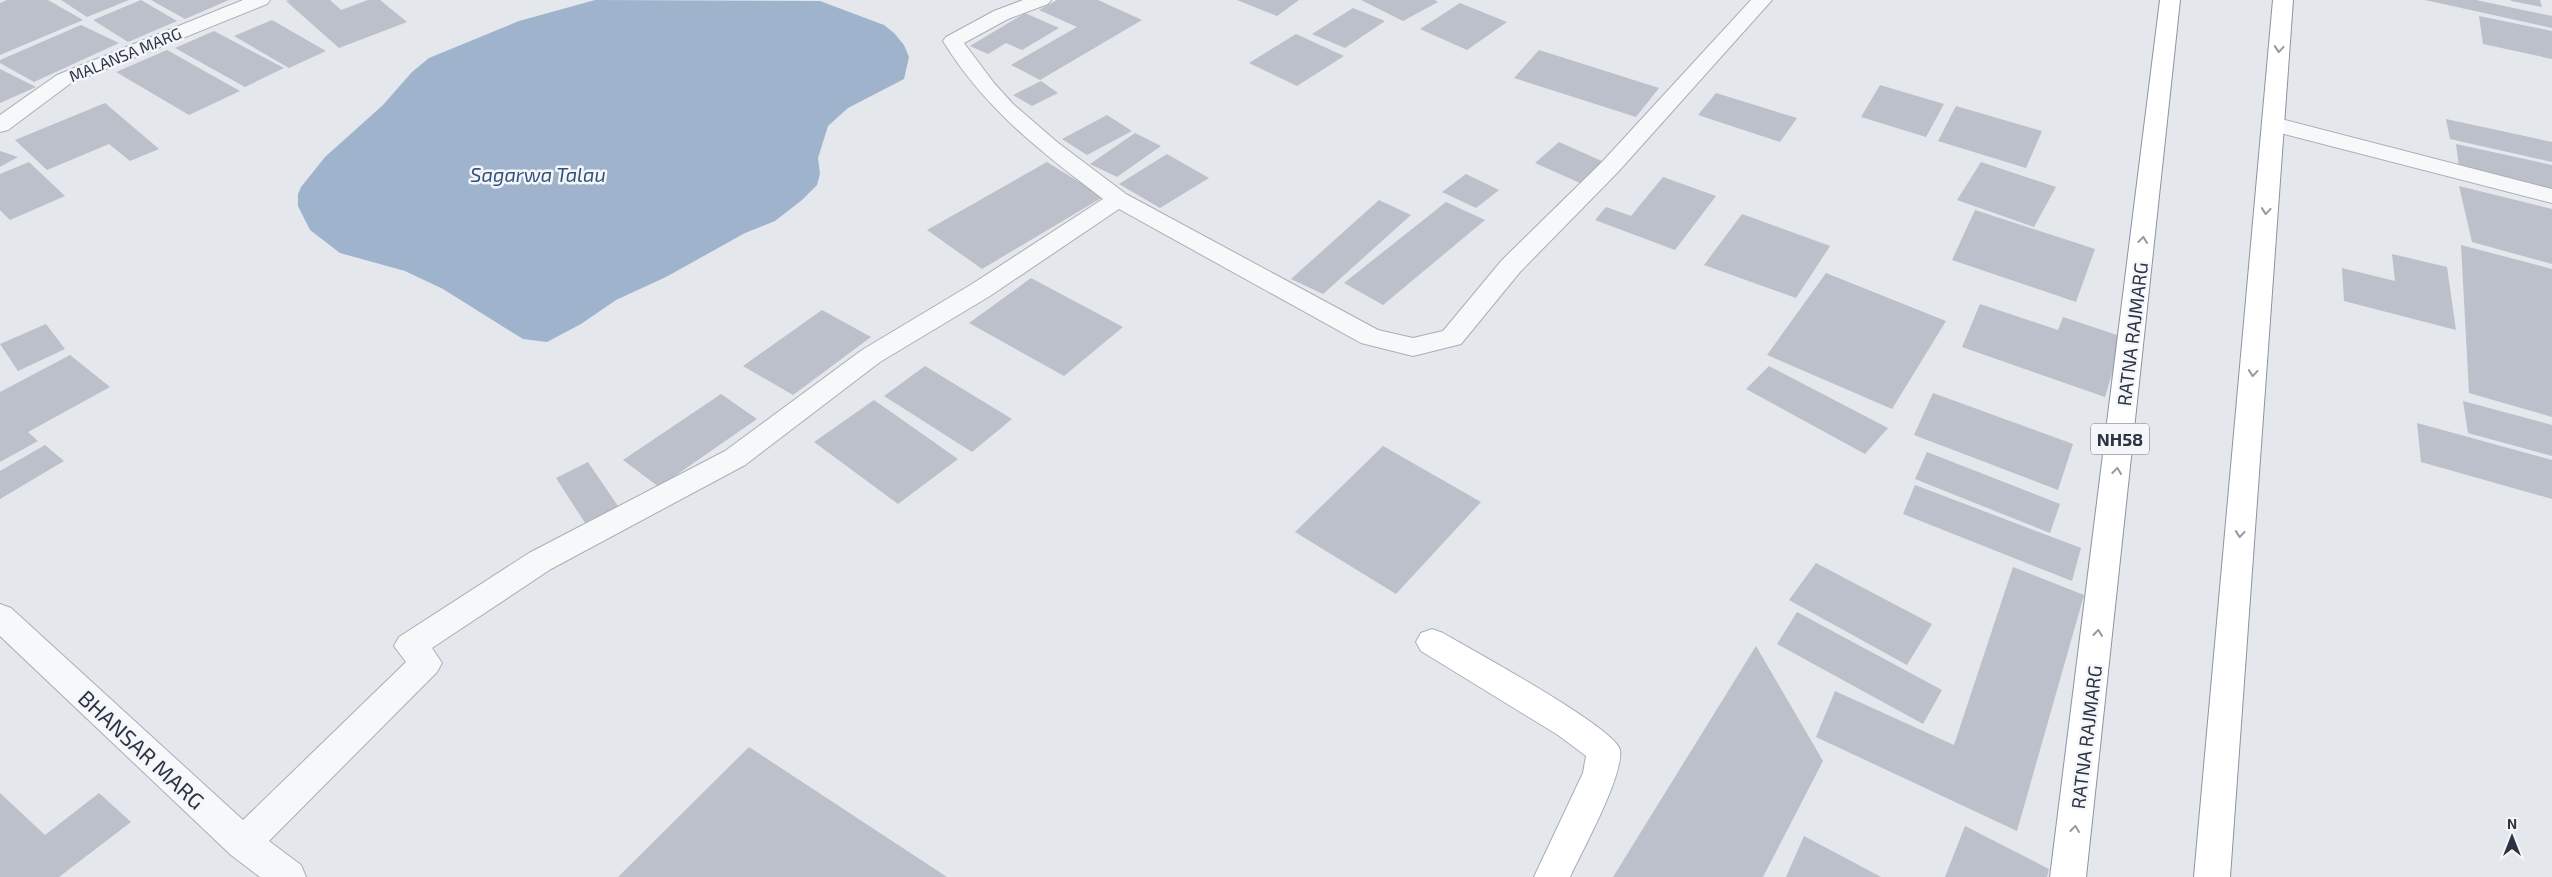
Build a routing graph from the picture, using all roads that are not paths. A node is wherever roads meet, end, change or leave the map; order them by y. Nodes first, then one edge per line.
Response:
1 (260, 0) edge
2 (1042, 0) edge
3 (1762, 0) edge
4 (2170, 0) edge
5 (2283, 0) edge
6 (2273, 124) junction
7 (0, 125) edge
8 (2552, 196) edge
9 (1118, 199) junction
10 (0, 617) edge
11 (1432, 642) dead end
12 (243, 843) junction
13 (288, 877) edge
14 (1552, 877) edge
15 (2068, 877) edge
16 (2212, 877) edge

1 - 7 street, MALANSA MARG
2 - 9 street
3 - 9 street
15 -> 4 main road, RATNA RAJMARG / NH58
5 -> 6 main road
6 - 8 street
6 -> 16 main road
9 - 12 street
10 - 12 street, BHANSAR MARG
11 - 14 main road
12 - 13 street, BHANSAR MARG

